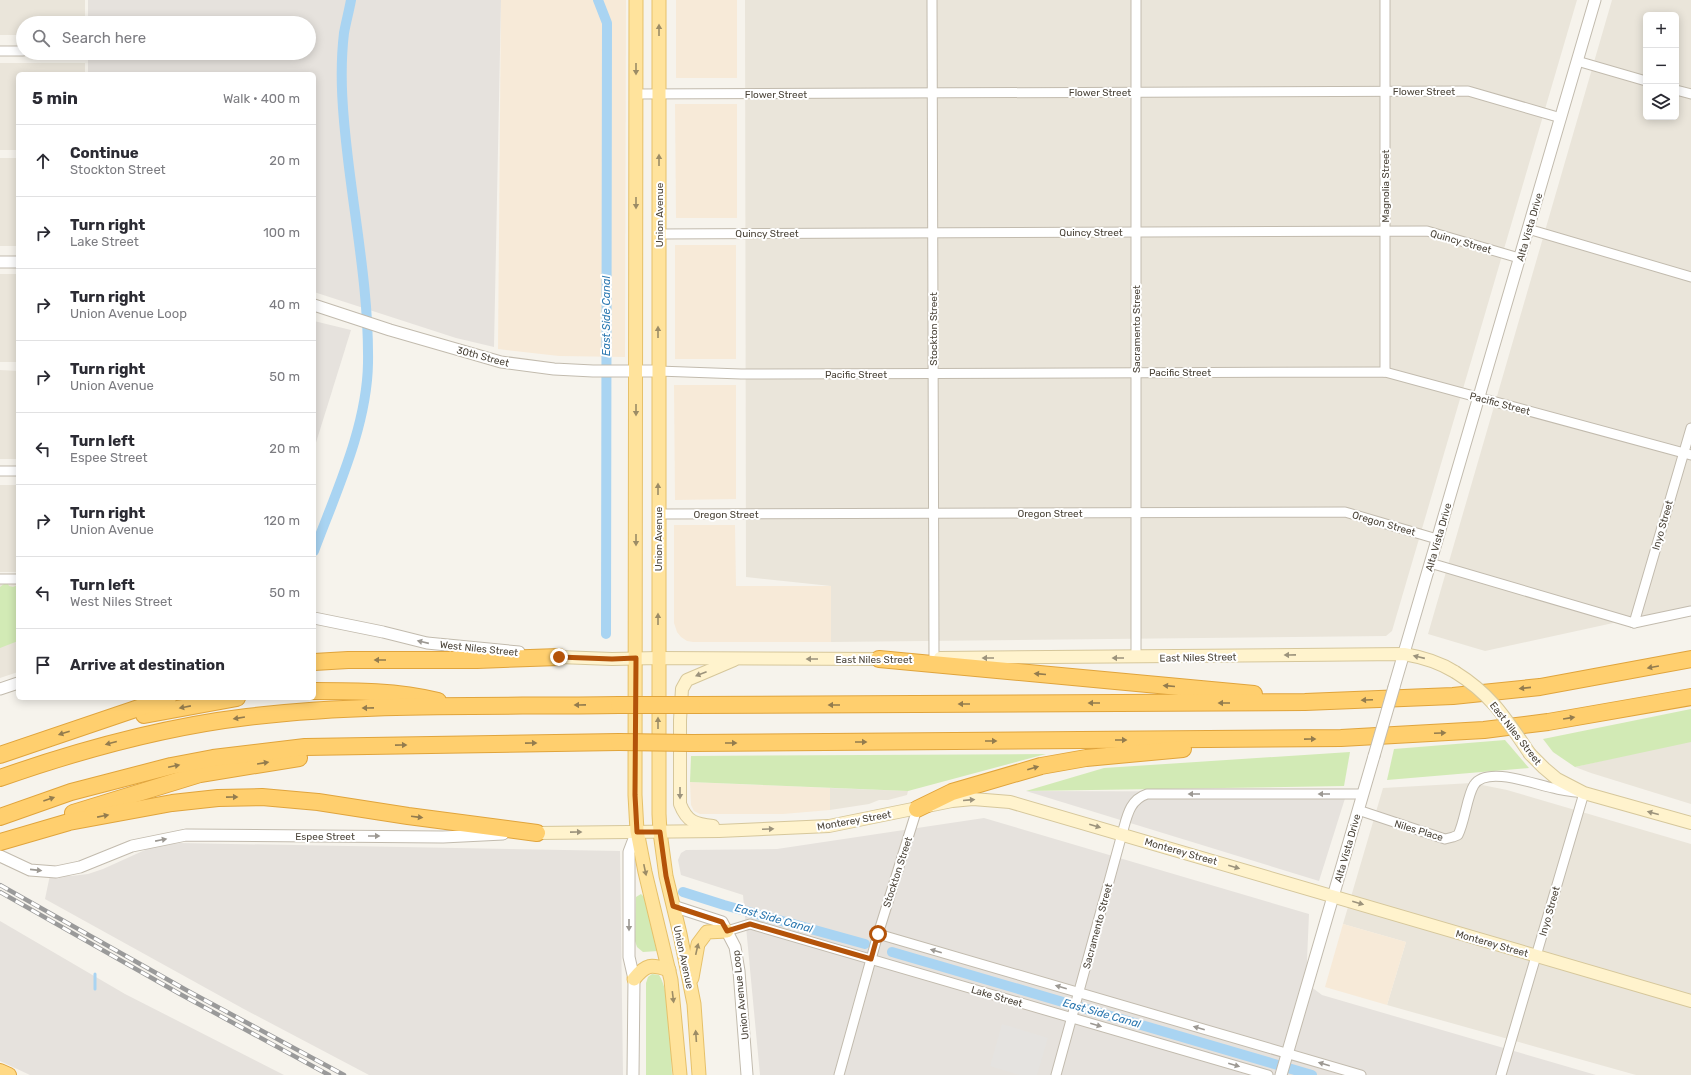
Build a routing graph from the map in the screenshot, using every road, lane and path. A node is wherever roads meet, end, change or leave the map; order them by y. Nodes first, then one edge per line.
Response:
1 (636, 0) edge
2 (659, 0) edge
3 (932, 0) edge
4 (1136, 0) edge
5 (1385, 0) edge
6 (1595, 0) edge
7 (0, 51) edge
8 (16, 51) edge
9 (1577, 61) junction
10 (1643, 80) edge
11 (1385, 91) junction
12 (1679, 91) edge
13 (1136, 92) junction
14 (932, 93) junction
15 (636, 94) junction
16 (659, 94) junction
17 (1691, 94) edge
18 (1560, 118) junction
19 (1528, 229) junction
20 (1385, 231) junction
21 (1136, 232) junction
22 (933, 233) junction
23 (659, 234) junction
24 (1519, 258) junction
25 (0, 262) edge
26 (16, 262) edge
27 (1691, 277) edge
28 (316, 306) edge
29 (636, 371) junction
30 (658, 371) junction
31 (1136, 372) junction
32 (1385, 372) junction
33 (933, 373) junction
34 (1479, 397) junction
35 (1691, 428) edge
36 (1687, 454) edge
37 (0, 471) edge
38 (16, 471) edge
39 (1136, 513) junction
40 (658, 514) junction
41 (934, 514) junction
42 (1437, 539) junction
43 (1430, 563) junction
44 (0, 579) edge
45 (16, 579) edge
46 (1691, 611) edge
47 (316, 618) edge
48 (1634, 623) junction
49 (1404, 654) junction
50 (559, 657) junction
51 (647, 658) junction
52 (737, 658) junction
53 (934, 658) junction
54 (1136, 658) junction
55 (879, 659) junction
56 (1691, 659) edge
57 (316, 662) edge
58 (16, 684) edge
59 (0, 689) edge
60 (316, 691) edge
61 (1691, 697) edge
62 (162, 700) edge
63 (226, 700) edge
64 (1305, 702) junction
65 (463, 706) junction
66 (83, 726) junction
67 (1271, 740) junction
68 (375, 745) junction
69 (0, 755) edge
70 (0, 778) edge
71 (1584, 793) junction
72 (1363, 794) junction
73 (917, 809) junction
74 (1358, 810) junction
75 (6, 815) edge
76 (1691, 823) edge
77 (37, 828) junction
78 (742, 830) junction
79 (637, 832) junction
80 (660, 832) junction
81 (537, 833) junction
82 (1122, 834) junction
83 (0, 841) edge
84 (0, 856) edge
85 (1333, 896) junction
86 (673, 906) junction
87 (727, 931) junction
88 (878, 934) junction
89 (1536, 955) junction
90 (871, 959) junction
91 (669, 970) junction
92 (634, 979) junction
93 (691, 988) junction
94 (1078, 993) junction
95 (1691, 1001) edge
96 (1072, 1016) junction
97 (1287, 1053) junction
98 (0, 1071) edge
99 (9, 1075) edge
100 (633, 1075) edge
101 (680, 1075) edge
102 (699, 1075) edge
103 (747, 1075) edge
104 (839, 1075) edge
105 (1056, 1075) edge
106 (1268, 1075) edge
107 (1281, 1075) edge
108 (1362, 1075) edge
109 (1500, 1075) edge

1 -> 15 main road, Union Avenue
16 -> 2 main road, Union Avenue
3 - 14 street, Stockton Street
4 - 13 street, Sacramento Street
5 - 11 street, Magnolia Street
6 - 9 street, Alta Vista Drive
7 - 8 street
9 - 10 street
9 - 18 street, Alta Vista Drive
11 - 13 street, Flower Street
11 - 18 street, Flower Street
11 - 20 street, Magnolia Street
12 - 17 street
13 - 14 street, Flower Street
13 - 21 street, Sacramento Street
14 - 16 street, Flower Street
14 - 22 street, Stockton Street
15 - 16 street, Flower Street
15 -> 29 main road, Union Avenue
23 -> 16 main road, Union Avenue
18 - 19 street, Alta Vista Drive
19 - 24 street, Alta Vista Drive
19 - 27 street
20 - 21 street, Quincy Street
20 - 24 street, Quincy Street
20 - 32 street, Magnolia Street
21 - 22 street, Quincy Street
21 - 31 street, Sacramento Street
22 - 23 street, Quincy Street
22 - 33 street, Stockton Street
30 -> 23 main road, Union Avenue
24 - 34 street, Alta Vista Drive
25 - 26 street
28 - 29 street, 30th Street
29 - 30 street, 30th Street
29 -> 51 main road, Union Avenue
30 - 33 street, Pacific Street
40 -> 30 main road, Union Avenue
31 - 32 street, Pacific Street
31 - 33 street, Pacific Street
31 - 39 street, Sacramento Street
32 - 34 street, Pacific Street
33 - 41 street, Stockton Street
34 - 36 street, Pacific Street
34 - 42 street, Alta Vista Drive
35 - 36 street, Inyo Street
36 - 48 street, Inyo Street
37 - 38 street
39 - 41 street, Oregon Street
39 - 42 street, Oregon Street
39 - 54 street, Sacramento Street
40 - 41 street, Oregon Street
51 -> 40 main road, Union Avenue
41 - 53 street, Stockton Street
42 - 43 street, Alta Vista Drive
43 - 48 street
43 - 49 street, Alta Vista Drive
44 - 45 street
46 - 48 street
50 -> 47 street, West Niles Street
49 -> 54 main road, East Niles Street
71 -> 49 main road, East Niles Street, bridge
49 - 72 street, Alta Vista Drive, bridge
50 - 51 main road, West Niles Street
50 -> 57 highway
51 - 52 main road, East Niles Street
51 - 79 main road, Union Avenue
80 -> 51 main road, Union Avenue
55 -> 52 main road, East Niles Street
52 -> 78 main road
54 -> 53 main road, East Niles Street
53 - 55 main road, East Niles Street
64 -> 55 highway
56 -> 64 highway
58 - 59 street
60 - 65 highway
67 -> 61 highway
62 - 66 highway
63 -> 66 highway
64 -> 65 highway, bridge
65 -> 70 highway
66 -> 69 highway
68 -> 67 highway, bridge
73 -> 67 highway
75 -> 68 highway
77 -> 68 highway
71 - 74 street, Niles Place
76 -> 71 main road, East Niles Street
71 - 89 street, Inyo Street
72 - 74 street, Alta Vista Drive
72 -> 82 street, Sacramento Street
78 -> 73 main road, Monterey Street
73 -> 82 main road, Monterey Street
73 - 88 street, Stockton Street
74 - 85 street, Alta Vista Drive
77 -> 81 highway
77 - 83 highway
78 - 80 main road, Monterey Street
79 - 80 main road, Espee Street
81 -> 79 main road, Espee Street
79 -> 91 main road, Union Avenue
79 -> 92 street, Union Avenue
80 - 86 main road, Union Avenue
84 -> 81 street, Espee Street
82 -> 85 main road, Monterey Street
82 - 94 street, Sacramento Street
85 -> 89 main road, Monterey Street
85 - 97 street, Alta Vista Drive
86 - 87 street, Union Avenue Loop
86 - 93 main road, Union Avenue
87 - 90 street, Lake Street
93 -> 87 main road
87 - 103 street, Union Avenue Loop
88 - 90 street, Stockton Street
94 -> 88 street
89 - 95 main road, Monterey Street
89 - 109 street, Inyo Street
90 - 96 street, Lake Street
90 - 104 street, Stockton Street
91 - 92 main road
91 -> 101 main road, Union Avenue
92 - 100 street
102 -> 93 main road, Union Avenue
94 - 96 street, Sacramento Street
97 -> 94 street
96 - 105 street, Sacramento Street
96 -> 106 street, Lake Street
97 - 107 street, Alta Vista Drive
108 -> 97 street
98 - 99 highway

